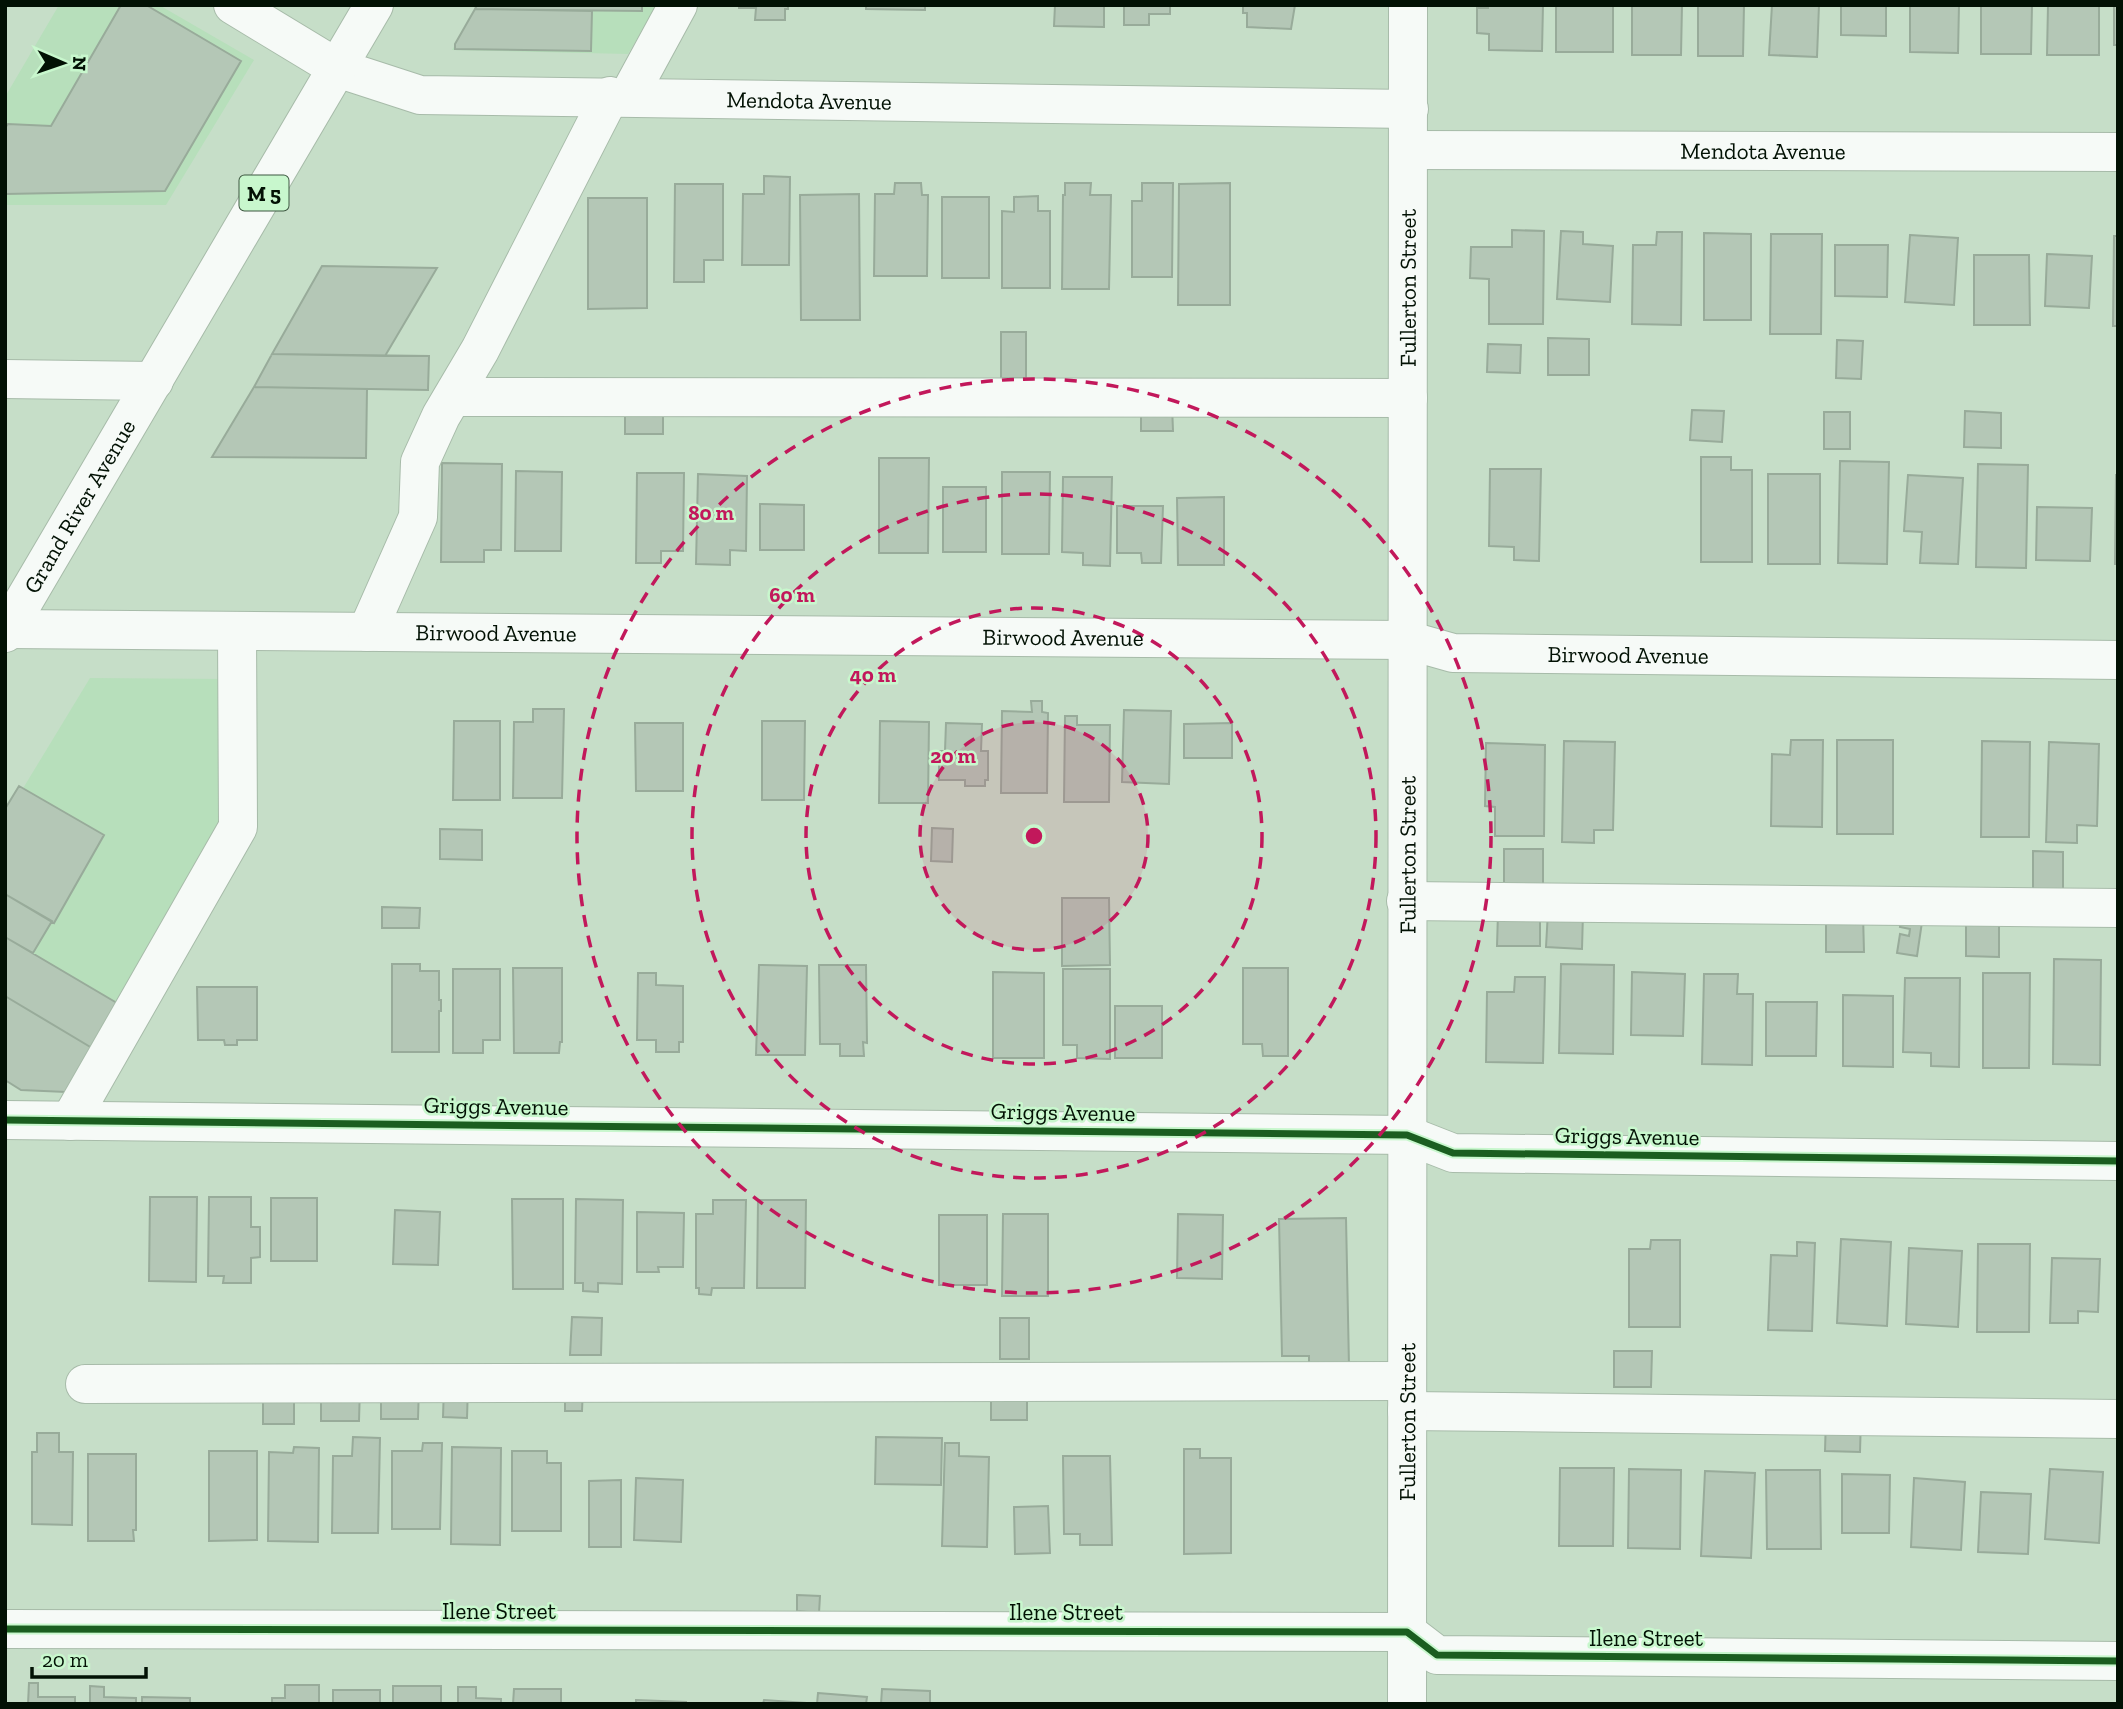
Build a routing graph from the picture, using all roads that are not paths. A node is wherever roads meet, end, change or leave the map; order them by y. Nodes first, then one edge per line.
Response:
1 (233, 5) edge
2 (374, 5) edge
3 (678, 5) edge
4 (1408, 5) edge
5 (337, 68) junction
6 (619, 97) junction
7 (1409, 109) junction
8 (1408, 150) junction
9 (2118, 152) edge
10 (5, 379) edge
11 (154, 380) junction
12 (453, 397) junction
13 (1408, 398) junction
14 (6, 631) edge
15 (237, 631) junction
16 (367, 632) junction
17 (1407, 640) junction
18 (2118, 660) edge
19 (1406, 901) junction
20 (2118, 908) edge
21 (5, 1121) edge
22 (70, 1121) junction
23 (1407, 1135) junction
24 (2118, 1161) edge
25 (85, 1384) dead end
26 (1407, 1396) junction
27 (2118, 1419) edge
28 (5, 1629) edge
29 (1407, 1632) junction
30 (2118, 1661) edge
31 (1407, 1704) edge

1 - 5 street, Mendota Avenue
2 - 5 street, M 5
3 - 6 street
4 - 7 street, Fullerton Street
5 - 6 street, Mendota Avenue
5 - 11 street, M 5
6 - 7 street, Mendota Avenue
6 - 12 street
7 - 8 street, Fullerton Street
8 - 9 street, Mendota Avenue
8 - 13 street, Fullerton Street
10 - 11 street
11 - 14 street, Grand River Avenue / M 5
12 - 13 street
12 - 16 street
13 - 17 street, Fullerton Street
14 - 15 street, Birwood Avenue
15 - 16 street, Birwood Avenue
15 - 22 street
16 - 17 street, Birwood Avenue
17 - 18 street, Birwood Avenue
17 - 19 street, Fullerton Street
19 - 20 street
19 - 23 street, Fullerton Street
21 - 22 street, Griggs Avenue
22 - 23 street, Griggs Avenue
23 - 24 street, Griggs Avenue
23 - 26 street, Fullerton Street
25 - 26 street
26 - 27 street
26 - 29 street, Fullerton Street
28 - 29 street, Ilene Street
29 - 30 street, Ilene Street
29 - 31 street, Fullerton Street

